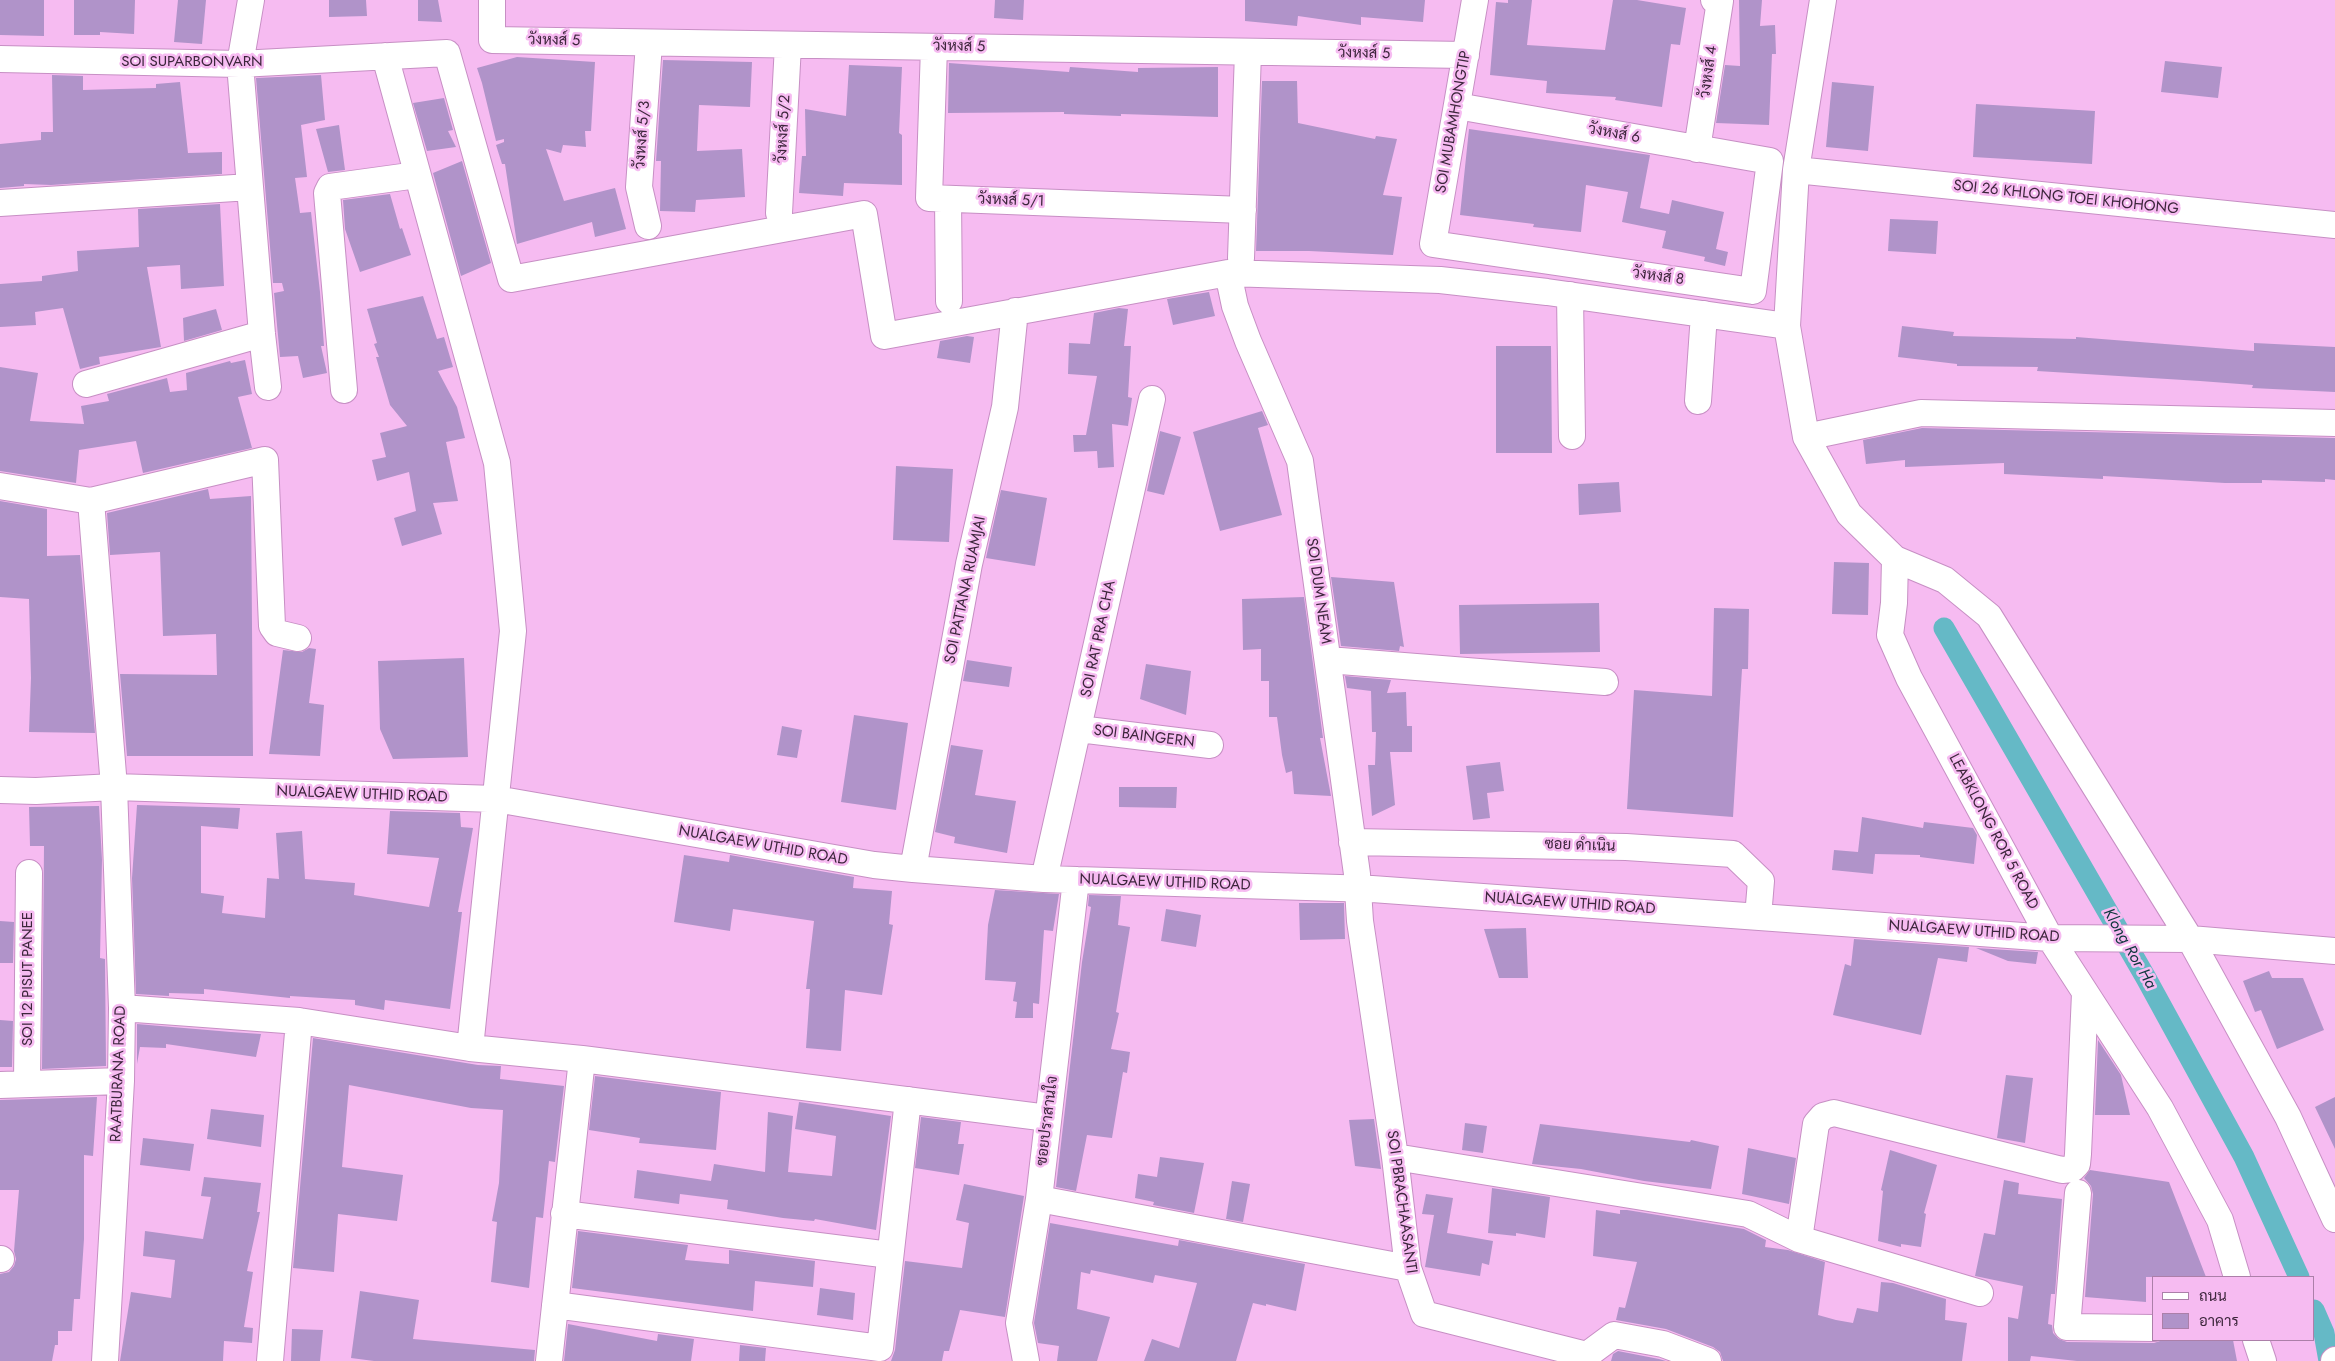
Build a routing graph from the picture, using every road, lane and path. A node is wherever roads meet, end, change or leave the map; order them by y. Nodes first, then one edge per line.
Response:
1 (251, 0) edge
2 (492, 0) edge
3 (1475, 0) edge
4 (1714, 0) edge
5 (1823, 0) edge
6 (649, 43) junction
7 (788, 45) junction
8 (934, 47) junction
9 (1248, 52) junction
10 (1466, 55) junction
11 (385, 56) junction
12 (0, 59) edge
13 (240, 64) junction
14 (1457, 106) junction
15 (1698, 149) junction
16 (1770, 162) joint
17 (1796, 170) junction
18 (417, 175) junction
19 (250, 187) junction
20 (948, 198) junction
21 (0, 203) edge
22 (1243, 210) junction
23 (779, 213) dead end
24 (2335, 225) edge
25 (648, 226) dead end
26 (1434, 244) joint
27 (1234, 265) junction
28 (1570, 296) junction
29 (949, 301) dead end
30 (1015, 311) junction
31 (1704, 314) junction
32 (1787, 326) junction
33 (262, 334) junction
34 (86, 384) dead end
35 (268, 387) dead end
36 (344, 390) dead end
37 (1152, 399) dead end
38 (1698, 400) dead end
39 (2335, 423) edge
40 (1572, 436) dead end
41 (1806, 437) junction
42 (0, 486) edge
43 (91, 501) junction
44 (1895, 559) junction
45 (298, 638) dead end
46 (1328, 660) junction
47 (1605, 682) dead end
48 (1079, 729) junction
49 (1210, 745) dead end
50 (114, 786) junction
51 (0, 790) edge
52 (496, 799) junction
53 (1352, 842) junction
54 (913, 869) junction
55 (29, 873) dead end
56 (1044, 879) junction
57 (1076, 880) junction
58 (1358, 889) junction
59 (1758, 917) junction
60 (1360, 921) joint
61 (2050, 938) junction
62 (2190, 939) junction
63 (2335, 951) edge
64 (2084, 994) junction
65 (122, 1008) junction
66 (299, 1021) junction
67 (470, 1048) junction
68 (582, 1059) junction
69 (121, 1081) junction
70 (27, 1084) junction
71 (0, 1085) edge
72 (908, 1100) junction
73 (1048, 1118) junction
74 (1395, 1157) junction
75 (2078, 1193) dead end
76 (1039, 1199) junction
77 (564, 1214) junction
78 (2335, 1219) edge
79 (1799, 1239) junction
80 (890, 1255) junction
81 (1408, 1268) junction
82 (2238, 1276) edge
83 (1980, 1293) dead end
84 (555, 1305) junction
85 (2152, 1328) edge
86 (2256, 1341) edge
87 (1587, 1358) edge
88 (105, 1361) edge
89 (270, 1361) edge
90 (549, 1361) edge
91 (1026, 1361) edge
92 (1708, 1361) edge
93 (2263, 1361) edge

1 - 13 street
2 - 6 street, วังหงส์ 5
3 - 10 street, SOI MUBAMHONGTIP
4 - 15 street, วังหงส์ 4
5 - 17 street
6 - 7 street, วังหงส์ 5
6 - 25 street, วังหงส์ 5/3
7 - 8 street, วังหงส์ 5
7 - 23 street, วังหงส์ 5/2
8 - 9 street, วังหงส์ 5
8 - 20 street, วังหงส์ 5/1
9 - 10 street, วังหงส์ 5
9 - 22 street
10 - 14 street, SOI MUBAMHONGTIP
11 - 13 street, SOI SUPARBONVARN
11 - 18 street
11 - 30 street, SOI SUPARBONVARN
12 - 13 street, SOI SUPARBONVARN
13 - 19 street
14 - 15 street, วังหงส์ 6
14 - 26 street, SOI MUBAMHONGTIP
15 - 16 street, วังหงส์ 6
16 - 26 street, วังหงส์ 8
17 - 24 street, SOI 26 KHLONG TOEI KHOHONG
17 - 32 street
18 - 36 street
18 - 52 street
19 - 21 street
19 - 33 street
20 - 22 street, วังหงส์ 5/1
20 - 29 street
22 - 27 street
27 - 28 street
27 - 30 street
27 - 46 street, SOI DUM NEAM
28 - 31 street
28 - 40 street
30 - 54 street, SOI PATTANA RUAMJAI
31 - 32 street
31 - 38 street
32 - 41 street
33 - 34 street
33 - 35 street
37 - 48 street, SOI RAT PRA CHA
39 - 41 street
41 - 44 street
42 - 43 street
43 - 45 street
43 - 50 street, RAATBURANA ROAD
44 - 61 street, LEABKLONG ROR 5 ROAD
44 - 62 street
46 - 47 street
46 - 53 street, SOI DUM NEAM
48 - 49 street, SOI BAINGERN
48 - 56 street, SOI RAT PRA CHA
50 - 51 street, NUALGAEW UTHID ROAD
50 - 52 street, NUALGAEW UTHID ROAD
50 - 65 street, RAATBURANA ROAD
52 - 54 street, NUALGAEW UTHID ROAD
52 - 67 street
53 - 58 street, SOI DUM NEAM
53 - 59 street, ซอย ดำเนิน
54 - 56 street, NUALGAEW UTHID ROAD
55 - 70 street, SOI 12 PISUT PANEE
56 - 57 street, NUALGAEW UTHID ROAD
57 - 58 street, NUALGAEW UTHID ROAD
57 - 73 street, ซอยปราสานใจ
58 - 59 street, NUALGAEW UTHID ROAD
58 - 60 street, SOI DUM NEAM
59 - 61 street, NUALGAEW UTHID ROAD
60 - 74 street, SOI PBRACHAASANTI
61 - 62 street, NUALGAEW UTHID ROAD
61 - 64 street, LEABKLONG ROR 5 ROAD
62 - 63 street, NUALGAEW UTHID ROAD
62 - 78 street
64 - 79 street
64 - 82 street, LEABKLONG ROR 5 ROAD
65 - 66 street
65 - 69 street, RAATBURANA ROAD
66 - 67 street
66 - 89 street
67 - 68 street
68 - 72 street
68 - 77 street
69 - 70 street
69 - 88 street, RAATBURANA ROAD
70 - 71 street
72 - 73 street
72 - 80 street
73 - 76 street, ซอยปราสานใจ
74 - 79 street
74 - 81 street, SOI PBRACHAASANTI
75 - 85 street
76 - 81 street
76 - 91 street, ซอยปราสานใจ
77 - 80 street
77 - 84 street
79 - 83 street
80 - 84 street
81 - 87 street, SOI PBRACHAASANTI
84 - 90 street
86 - 93 street
87 - 92 street

